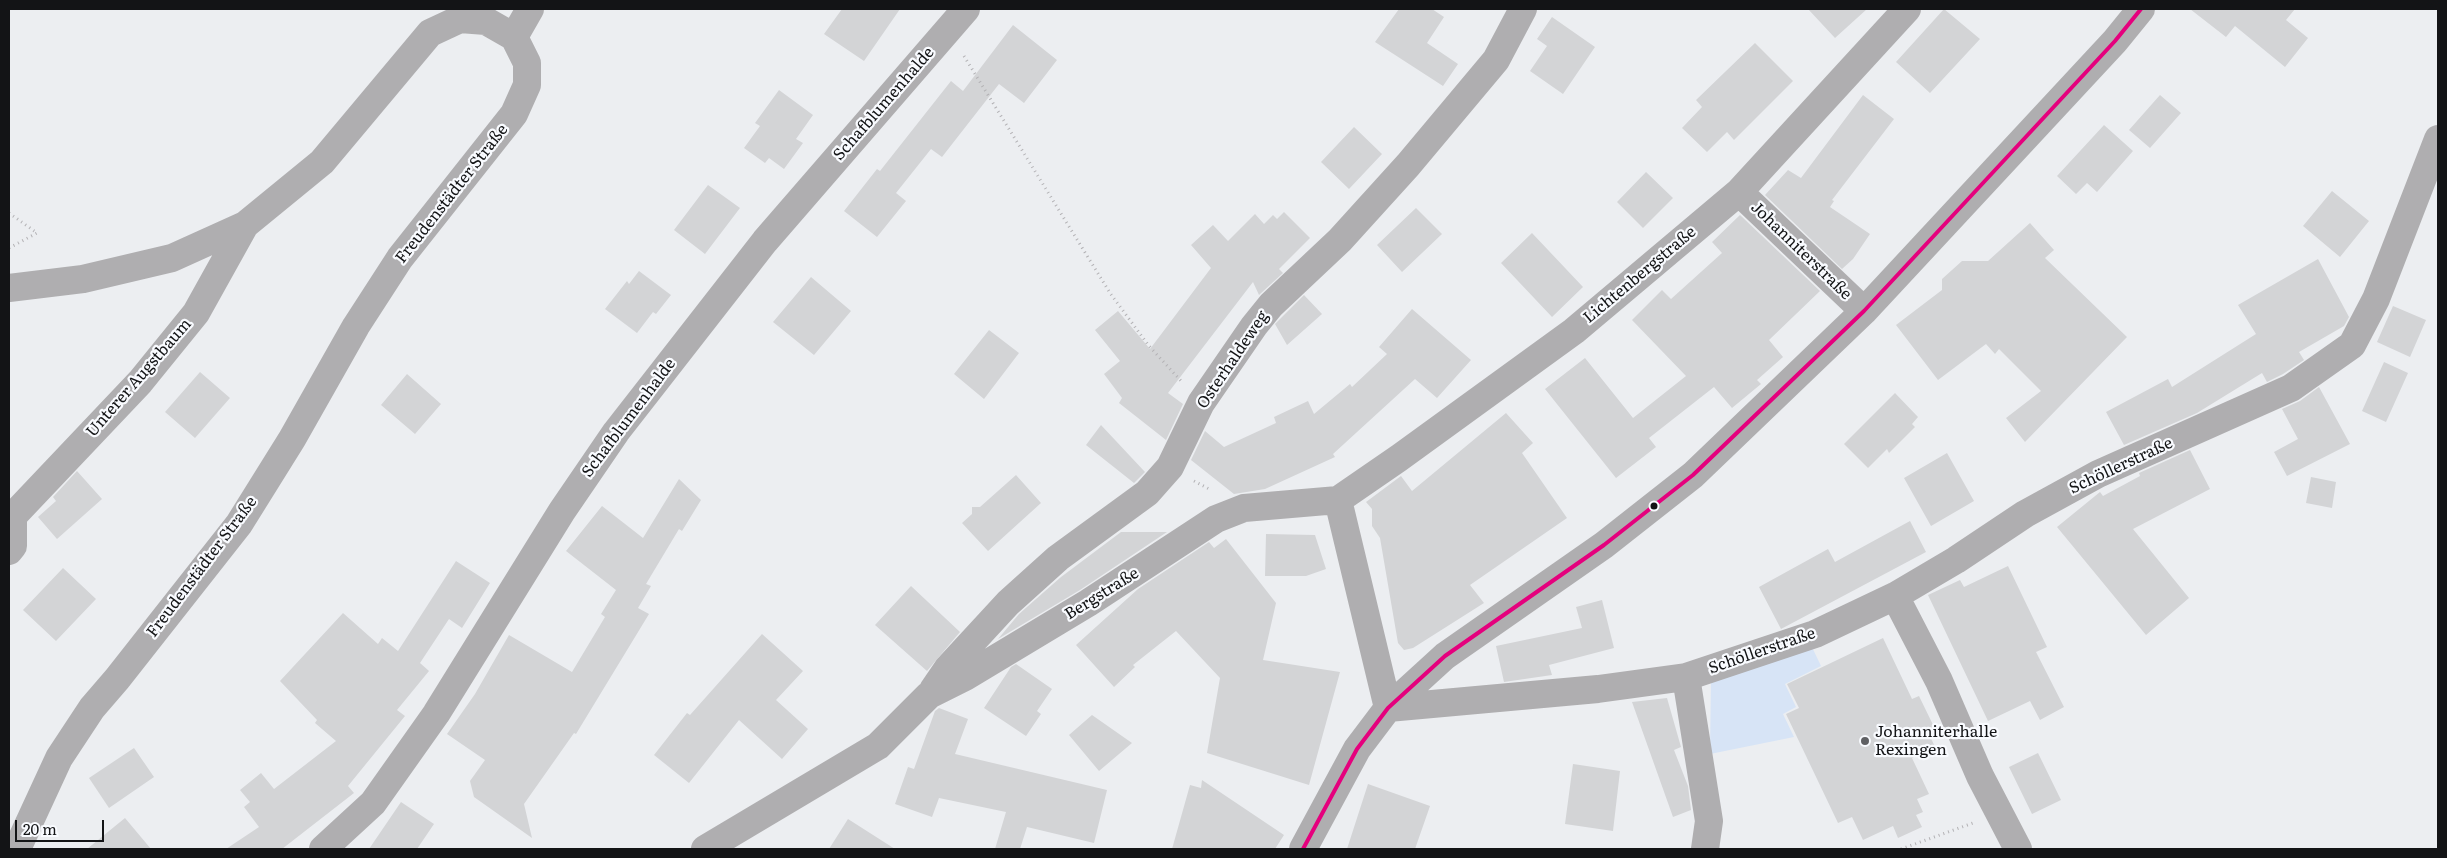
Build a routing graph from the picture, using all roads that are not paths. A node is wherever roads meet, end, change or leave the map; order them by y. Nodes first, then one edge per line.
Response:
1 (530, 9) edge
2 (966, 9) edge
3 (1523, 9) edge
4 (1907, 9) edge
5 (2141, 9) edge
6 (514, 37) junction
7 (2438, 139) edge
8 (1739, 192) junction
9 (245, 225) junction
10 (9, 288) edge
11 (1864, 310) junction
12 (1338, 500) junction
13 (11, 515) edge
14 (9, 551) edge
15 (1895, 596) junction
16 (1686, 677) junction
17 (929, 695) junction
18 (1388, 708) junction
19 (17, 849) edge
20 (323, 849) edge
21 (706, 849) edge
22 (1303, 849) edge
23 (1705, 849) edge
24 (2018, 849) edge

1 - 6 street
2 - 20 street, Schafblumenhalde
3 - 17 street, Osterhaldeweg
4 - 8 street, Lichtenbergstraße
5 - 11 street, Johanniterstraße
6 - 9 street
6 - 19 street, Freudenstädter Straße
7 - 15 street, Schöllerstraße
8 - 11 street, Johanniterstraße
8 - 12 street, Lichtenbergstraße
9 - 10 street
9 - 13 street, Unterer Augstbaum
11 - 18 street, Johanniterstraße
12 - 17 street, Bergstraße
12 - 18 street
13 - 14 street, Unterer Augstbaum
15 - 16 street, Schöllerstraße
15 - 24 street
16 - 18 street, Schöllerstraße
16 - 23 street, Schöllerstraße
17 - 21 street, Bergstraße
18 - 22 street

